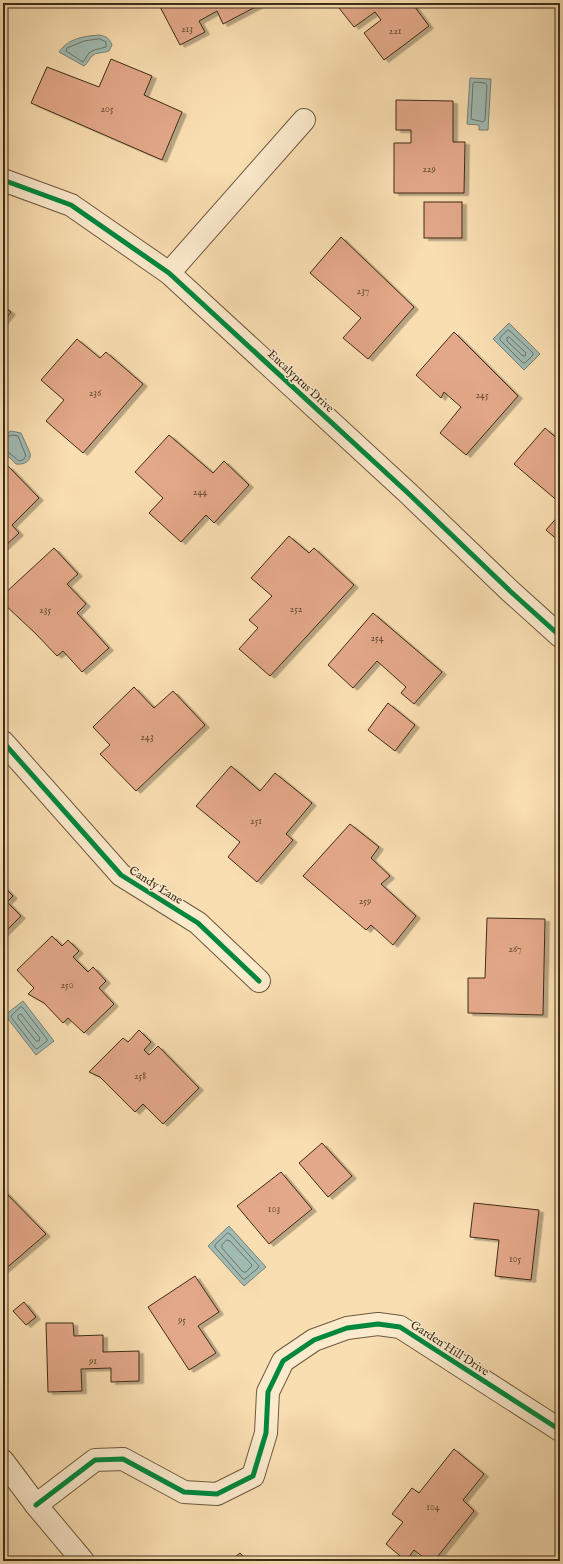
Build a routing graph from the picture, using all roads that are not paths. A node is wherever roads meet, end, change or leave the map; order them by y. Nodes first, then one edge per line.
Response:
1 (304, 120) dead end
2 (3, 180) edge
3 (169, 272) junction
4 (560, 636) edge
5 (3, 742) edge
6 (260, 981) dead end
7 (560, 1430) edge
8 (3, 1460) edge
9 (36, 1505) junction
10 (83, 1561) edge

1 - 3 street
2 - 3 street, Eucalyptus Drive
3 - 4 street, Eucalyptus Drive
5 - 6 street, Candy Lane
7 - 9 street, Garden Hill Drive
8 - 9 street
9 - 10 street

